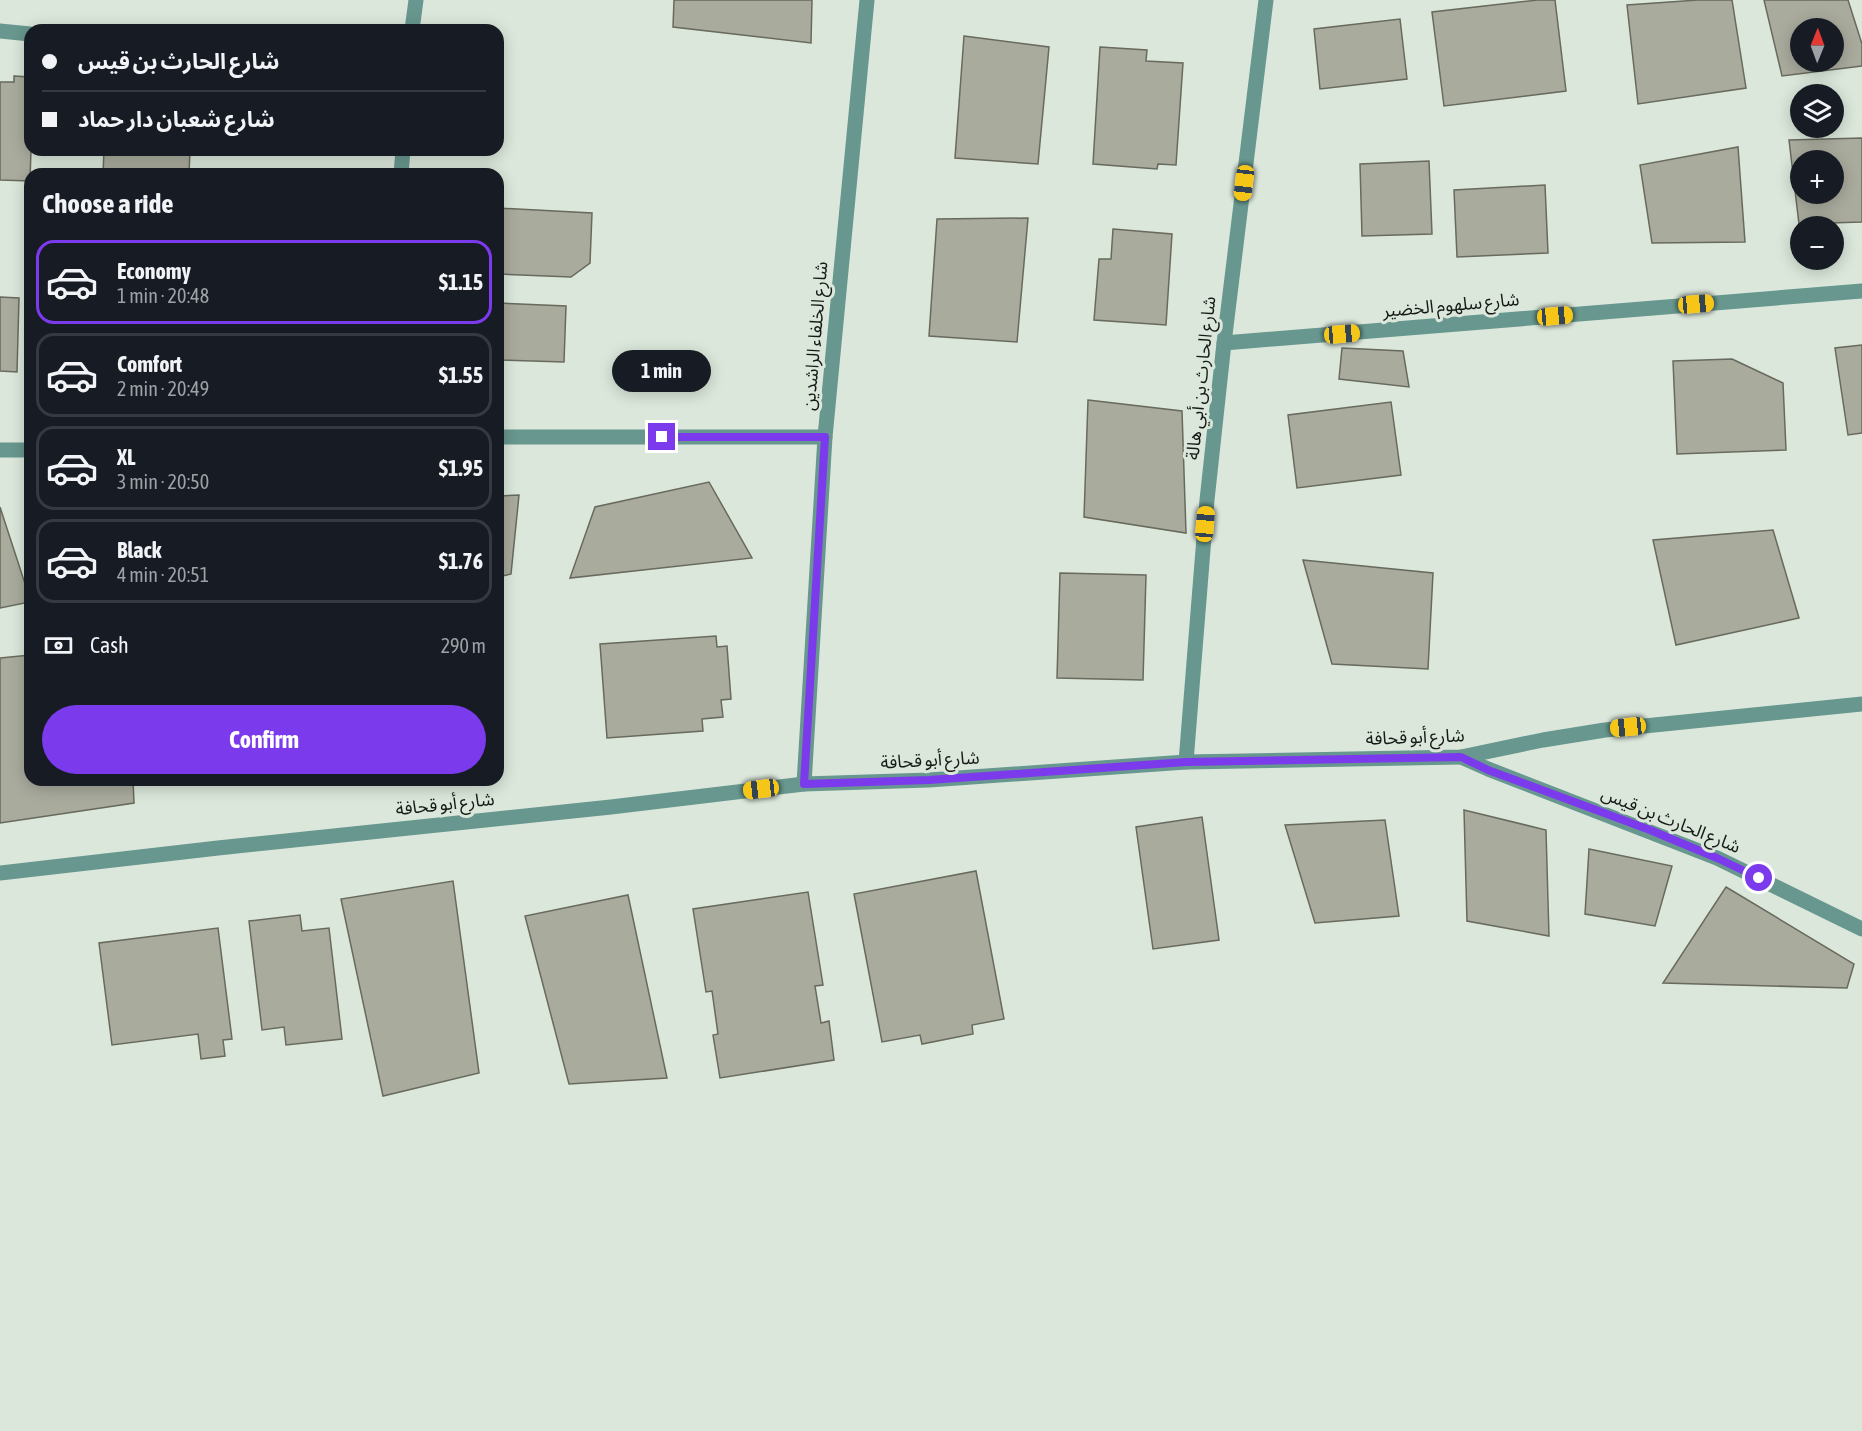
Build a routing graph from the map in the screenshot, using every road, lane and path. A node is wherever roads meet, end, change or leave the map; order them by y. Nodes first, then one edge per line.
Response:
1 (416, 0) edge
2 (867, 0) edge
3 (1266, 0) edge
4 (413, 24) edge
5 (0, 31) edge
6 (24, 33) edge
7 (1862, 291) edge
8 (1224, 344) junction
9 (504, 437) edge
10 (825, 437) junction
11 (0, 450) edge
12 (24, 450) edge
13 (1862, 704) edge
14 (1461, 757) junction
15 (1186, 762) junction
16 (804, 784) junction
17 (0, 873) edge
18 (1862, 929) edge

1 - 4 street
2 - 10 street, شارع الخلفاء الراشدين
3 - 8 street, شارع الحارث بن أبي هالة
5 - 6 street
7 - 8 street, شارع سلهوم الخضير
8 - 15 street, شارع الحارث بن أبي هالة
9 - 10 street
10 - 16 street, شارع الخلفاء الراشدين
11 - 12 street
13 - 14 street, شارع أبو قحافة
14 - 15 street, شارع أبو قحافة
14 - 18 street, شارع الحارث بن قيس
15 - 16 street, شارع أبو قحافة
16 - 17 street, شارع أبو قحافة

